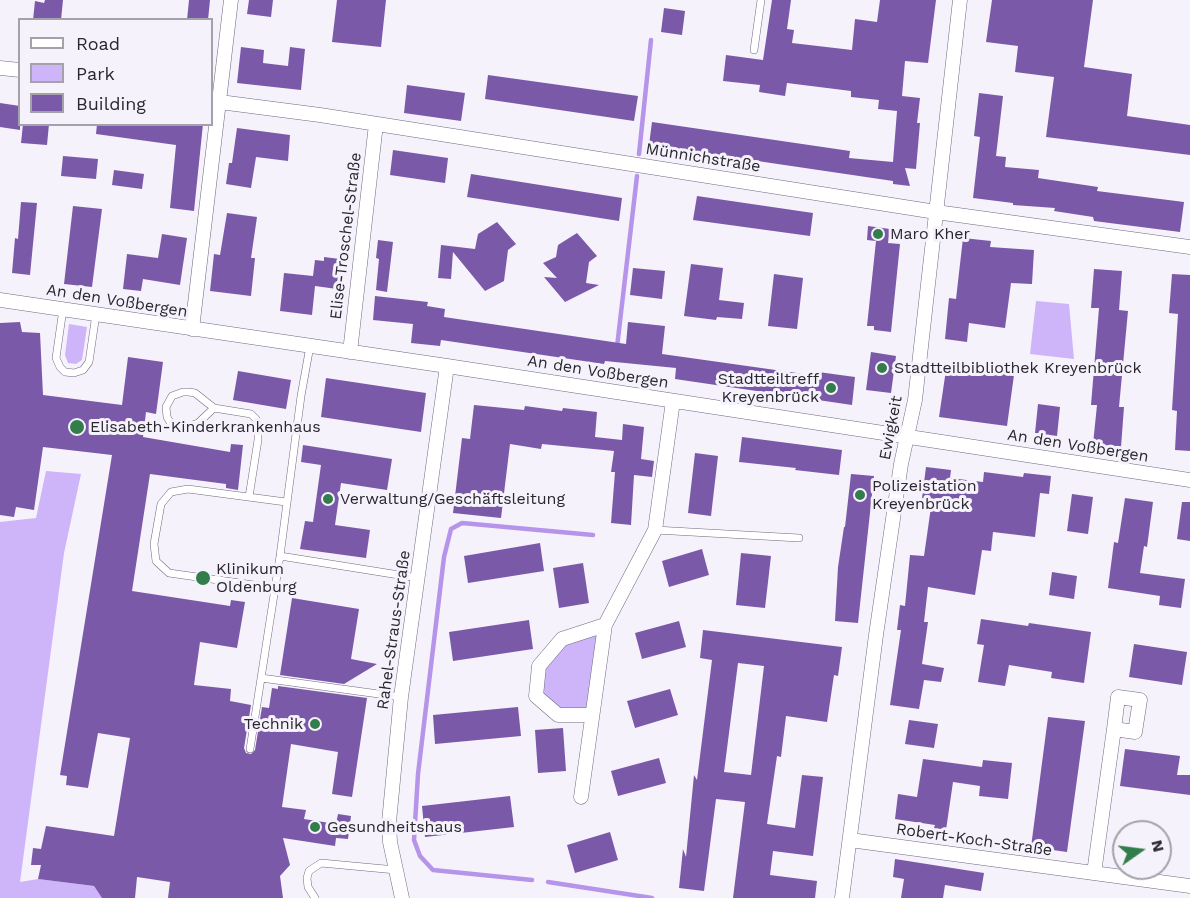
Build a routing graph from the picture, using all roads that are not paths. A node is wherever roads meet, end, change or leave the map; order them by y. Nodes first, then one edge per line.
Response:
1 (231, 0) edge
2 (761, 0) edge
3 (960, 0) edge
4 (754, 50) dead end
5 (0, 68) edge
6 (18, 70) edge
7 (215, 102) edge
8 (213, 122) edge
9 (376, 124) junction
10 (213, 126) edge
11 (936, 212) junction
12 (1190, 247) edge
13 (0, 300) edge
14 (63, 309) junction
15 (96, 314) junction
16 (192, 329) junction
17 (310, 346) junction
18 (350, 352) junction
19 (447, 366) junction
20 (673, 401) junction
21 (214, 408) junction
22 (907, 435) junction
23 (1190, 480) edge
24 (249, 497) junction
25 (286, 502) junction
26 (655, 530) junction
27 (799, 538) dead end
28 (280, 556) junction
29 (418, 578) junction
30 (275, 588) junction
31 (605, 625) junction
32 (261, 678) junction
33 (401, 697) junction
34 (592, 715) junction
35 (1114, 729) dead end
36 (250, 748) dead end
37 (581, 797) dead end
38 (850, 840) junction
39 (396, 870) junction
40 (1094, 873) junction
41 (1190, 886) edge
42 (315, 898) edge
43 (402, 898) edge
44 (843, 898) edge

1 - 7 street
2 - 4 lane
3 - 11 street, Ewigkeit
5 - 6 street
7 - 8 street
7 - 9 street, Münnichstraße
9 - 11 street, Münnichstraße
9 - 18 street, Elise-Troschel-Straße
10 - 16 street
11 - 12 street, Münnichstraße
11 - 22 street, Ewigkeit
13 - 14 street, An den Voßbergen
14 - 15 street, An den Voßbergen
14 - 15 lane
15 - 16 street, An den Voßbergen
16 - 17 street, An den Voßbergen
17 - 18 street, An den Voßbergen
17 - 25 lane
18 - 19 street, An den Voßbergen
19 - 20 street, An den Voßbergen
19 - 29 street, Rahel-Straus-Straße
20 - 22 street, An den Voßbergen
20 - 26 street
21 - 21 lane
21 - 24 lane
22 - 23 street, An den Voßbergen
22 - 38 street, Ewigkeit
24 - 25 lane
24 - 30 lane
25 - 28 lane
26 - 27 lane
26 - 31 street
28 - 29 lane
28 - 30 lane
29 - 33 street, Rahel-Straus-Straße
30 - 32 lane
31 - 34 street
31 - 34 street
32 - 33 lane
32 - 36 lane
33 - 39 street, Rahel-Straus-Straße
34 - 37 street
35 - 40 street
38 - 40 street, Robert-Koch-Straße
38 - 44 street, Ewigkeit
39 - 42 lane
39 - 43 street, Rahel-Straus-Straße
40 - 41 street, Robert-Koch-Straße

